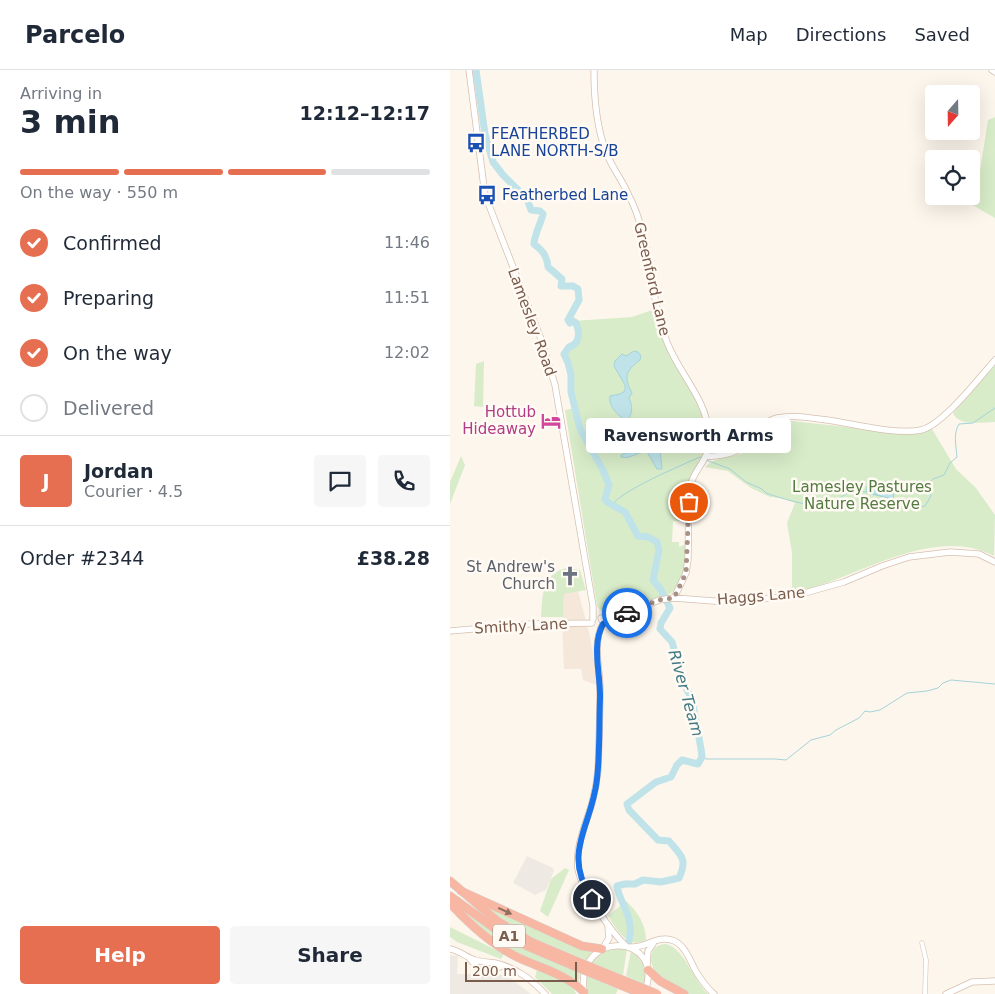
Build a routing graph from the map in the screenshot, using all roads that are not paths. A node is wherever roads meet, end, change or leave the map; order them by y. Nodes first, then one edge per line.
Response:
1 (469, 70) edge
2 (594, 70) edge
3 (992, 70) edge
4 (995, 72) edge
5 (995, 360) edge
6 (707, 456) junction
7 (995, 562) edge
8 (673, 598) junction
9 (598, 622) junction
10 (450, 631) edge
11 (450, 881) edge
12 (461, 891) junction
13 (450, 896) edge
14 (450, 903) edge
15 (606, 920) junction
16 (654, 942) junction
17 (922, 943) dead end
18 (629, 946) junction
19 (603, 948) junction
20 (450, 949) edge
21 (469, 957) junction
22 (484, 962) junction
23 (575, 963) junction
24 (503, 966) junction
25 (647, 967) junction
26 (478, 969) junction
27 (489, 971) junction
28 (995, 981) edge
29 (584, 993) edge
30 (545, 994) edge
31 (643, 994) edge
32 (657, 994) edge
33 (684, 994) edge
34 (714, 994) edge
35 (925, 994) edge
36 (946, 994) edge

1 - 9 street, Lamesley Road
2 - 6 street, Greenford Lane
3 - 4 street
5 - 6 street
6 - 8 street, Greenford Lane
7 - 8 street, Haggs Lane
8 - 9 street, Haggs Lane
9 - 10 street, Smithy Lane
9 - 15 street
11 - 12 highway, A1
12 -> 19 highway
12 - 23 highway, A1
13 - 23 highway, A1
14 - 29 highway
15 - 18 street
15 - 19 street
16 - 18 street
16 - 25 street
16 - 34 street
17 - 35 street
18 - 19 street
18 - 25 street
19 - 29 street
20 - 21 street
21 - 22 street
21 - 26 street
22 - 24 street
22 - 26 street
22 - 27 street
23 - 31 highway, A1, bridge
23 - 32 highway, A1, bridge
24 - 27 street
24 - 30 street
25 - 31 street
25 - 33 highway
26 - 27 street
28 - 36 street

